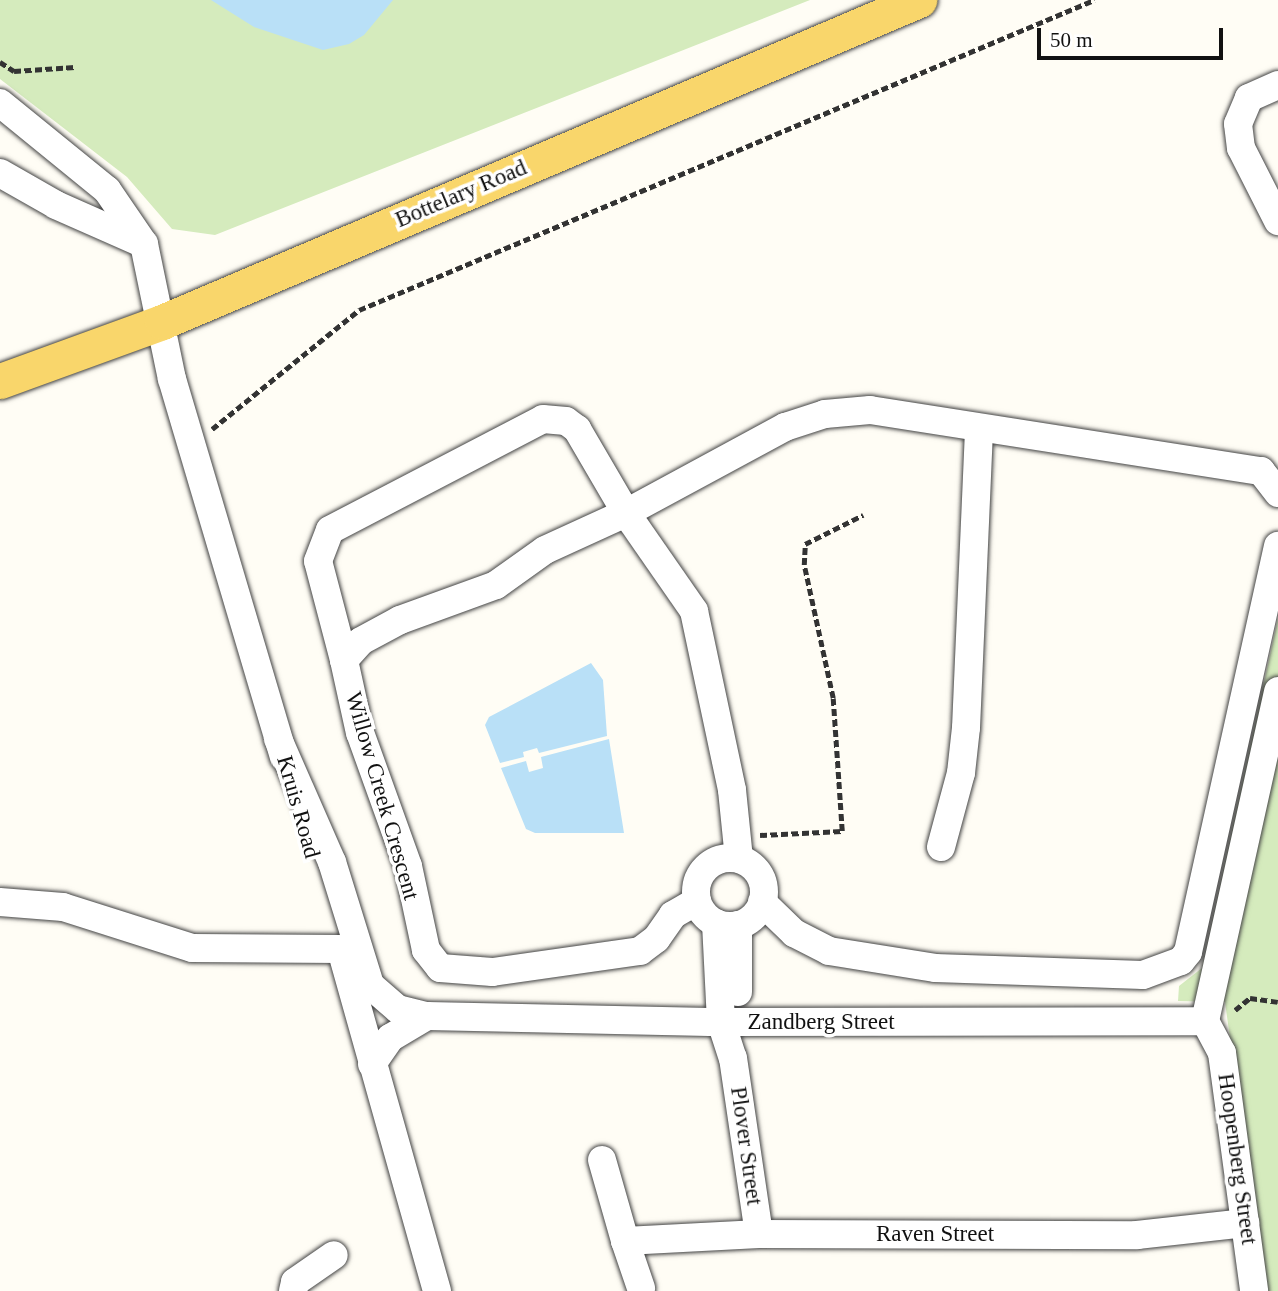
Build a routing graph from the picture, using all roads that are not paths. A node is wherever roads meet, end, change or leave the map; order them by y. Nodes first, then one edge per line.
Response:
1 (919, 0) edge
2 (1278, 85) edge
3 (0, 103) edge
4 (0, 173) edge
5 (1278, 221) edge
6 (144, 244) junction
7 (162, 322) junction
8 (0, 381) edge
9 (979, 428) junction
10 (1278, 493) edge
11 (626, 513) junction
12 (1278, 547) edge
13 (344, 660) junction
14 (1278, 691) edge
15 (278, 739) junction
16 (739, 847) junction
17 (941, 847) dead end
18 (697, 901) junction
19 (0, 902) edge
20 (762, 902) junction
21 (727, 924) junction
22 (341, 949) junction
23 (427, 1016) junction
24 (730, 1022) junction
25 (1209, 1025) junction
26 (372, 1064) junction
27 (601, 1160) dead end
28 (1245, 1223) junction
29 (759, 1234) junction
30 (625, 1241) junction
31 (334, 1255) dead end
32 (640, 1289) dead end
33 (293, 1291) edge
34 (437, 1291) edge
35 (1254, 1291) edge

1 - 7 main road, Bottelary Road
2 - 5 street
3 - 6 street
4 - 6 street
6 - 7 street, Kruis Road
7 - 8 main road, Bottelary Road
7 - 15 street, Kruis Road
9 - 10 street, Willow Creek Crescent
9 - 11 street, Willow Creek Crescent
9 - 17 street
11 - 13 street, Willow Creek Crescent
11 - 13 street
11 - 16 street
12 - 20 street
13 - 18 street, Willow Creek Crescent
14 - 25 street
15 - 22 street, Kruis Road
15 - 23 street, Zandberg Street
16 - 18 street
16 - 20 street
18 - 21 street
19 - 22 street
20 - 21 street
21 - 24 street
22 - 26 street, Kruis Road
23 - 24 street, Zandberg Street
23 - 26 street
24 - 25 street, Zandberg Street
24 - 29 street, Plover Street
25 - 28 street, Hoopenberg Street
26 - 34 street, Kruis Road
27 - 30 street
28 - 29 street, Raven Street
28 - 35 street, Hoopenberg Street
29 - 30 street, Raven Street
30 - 32 street
31 - 33 street

